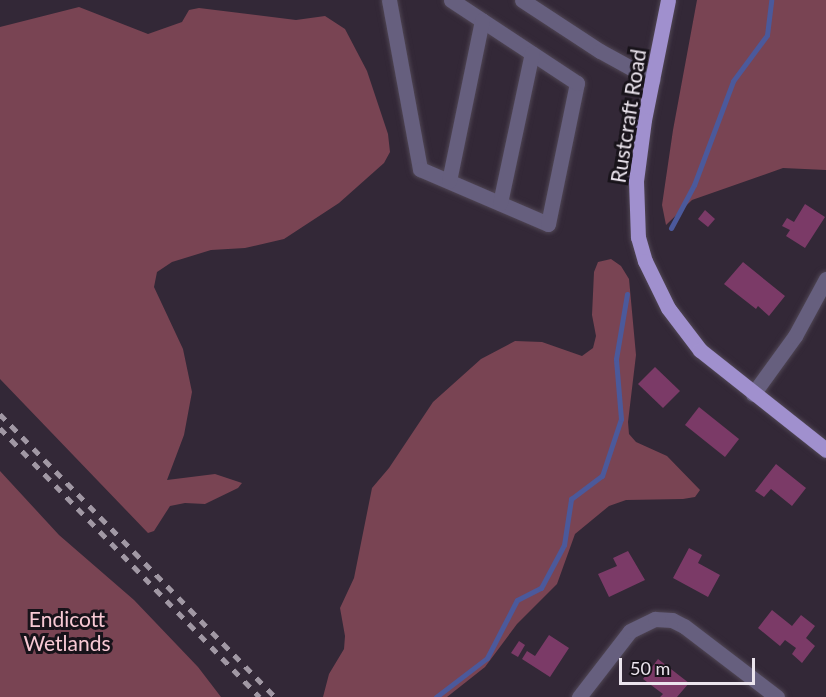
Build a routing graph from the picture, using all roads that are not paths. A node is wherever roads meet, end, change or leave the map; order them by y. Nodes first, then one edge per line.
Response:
1 (389, 0) edge
2 (452, 0) edge
3 (522, 0) edge
4 (668, 0) edge
5 (482, 20) junction
6 (532, 53) junction
7 (653, 80) junction
8 (449, 182) junction
9 (500, 203) junction
10 (826, 279) edge
11 (753, 394) junction
12 (826, 450) edge
13 (579, 697) edge
14 (777, 697) edge

1 - 8 street
2 - 5 street
3 - 7 street
4 - 7 main road, Rustcraft Road
5 - 6 street
5 - 8 street
6 - 9 street
6 - 9 street
7 - 11 main road, Rustcraft Road
8 - 9 street
10 - 11 street
11 - 12 main road, Rustcraft Road
13 - 14 street

